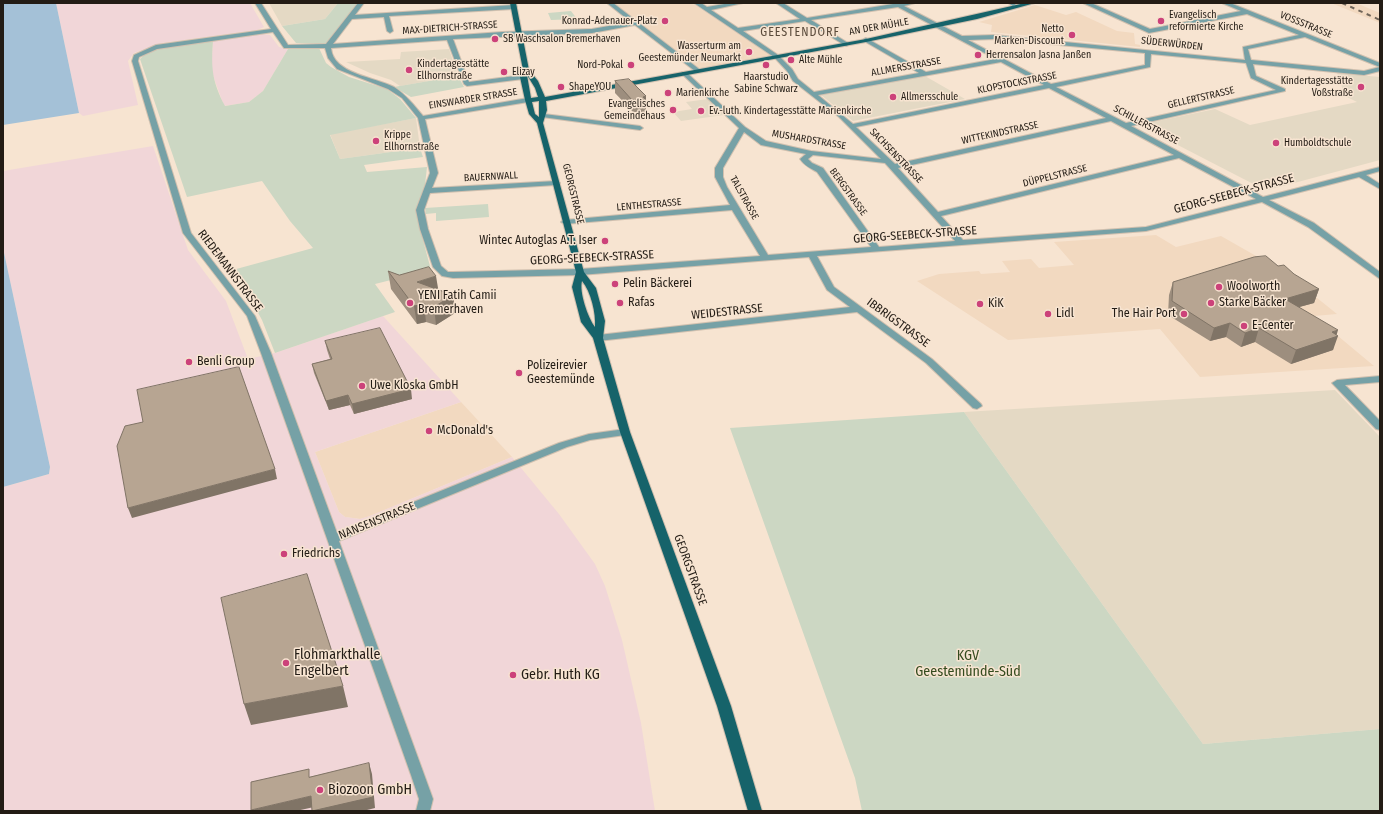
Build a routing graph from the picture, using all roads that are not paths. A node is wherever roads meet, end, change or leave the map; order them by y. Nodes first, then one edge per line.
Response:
1 (258, 3) edge
2 (361, 3) edge
3 (419, 3) edge
4 (610, 3) edge
5 (697, 3) edge
6 (740, 3) edge
7 (779, 3) edge
8 (912, 3) edge
9 (1013, 3) edge
10 (1032, 3) edge
11 (1086, 3) edge
12 (1225, 3) edge
13 (897, 4) edge
14 (514, 5) edge
15 (705, 9) junction
16 (1248, 12) junction
17 (422, 13) junction
18 (386, 15) junction
19 (350, 17) junction
20 (808, 20) junction
21 (636, 23) junction
22 (939, 26) junction
23 (274, 30) junction
24 (738, 30) junction
25 (390, 31) dead end
26 (518, 34) junction
27 (1307, 35) junction
28 (961, 38) junction
29 (450, 39) junction
30 (866, 40) junction
31 (846, 44) junction
32 (328, 46) junction
33 (1148, 52) junction
34 (776, 56) junction
35 (1001, 60) junction
36 (1249, 62) junction
37 (1380, 64) edge
38 (1380, 69) edge
39 (526, 70) junction
40 (697, 70) junction
41 (684, 72) junction
42 (924, 74) junction
43 (523, 77) junction
44 (1050, 86) junction
45 (814, 94) junction
46 (541, 97) junction
47 (528, 100) junction
48 (421, 118) junction
49 (1111, 119) junction
50 (542, 120) junction
51 (852, 126) junction
52 (1123, 126) junction
53 (640, 128) dead end
54 (743, 128) junction
55 (811, 153) junction
56 (1179, 156) junction
57 (884, 161) junction
58 (893, 167) junction
59 (1380, 169) edge
60 (1360, 174) junction
61 (556, 183) junction
62 (1380, 187) edge
63 (428, 191) junction
64 (1261, 199) junction
65 (735, 207) junction
66 (936, 215) junction
67 (565, 222) junction
68 (961, 243) junction
69 (877, 250) junction
70 (812, 254) junction
71 (765, 258) junction
72 (580, 272) junction
73 (1380, 276) edge
74 (858, 309) junction
75 (598, 338) junction
76 (1380, 379) edge
77 (977, 406) dead end
78 (1380, 428) edge
79 (625, 432) junction
80 (333, 539) junction
81 (423, 811) edge
82 (755, 811) edge

1 - 23 street
2 - 19 street
3 - 17 street
4 - 21 street
5 - 15 street, SACHSENSTRASSE
6 - 15 street
7 - 20 street
8 - 13 street
9 - 22 main road, AN DER MÜHLE
10 - 22 main road, AN DER MÜHLE
11 - 16 street
12 - 16 street, VOSSSTRASSE
13 - 20 street
13 - 22 street, SCHILLERSTRASSE
14 - 17 street
14 - 26 main road, GEORGSTRASSE
15 - 24 street, SACHSENSTRASSE
16 - 27 street, VOSSSTRASSE
17 - 18 street
18 - 19 street
18 - 25 street
19 - 32 street
20 - 24 street
20 - 31 street
21 - 26 street, MAX-DIETRICH-STRASSE
21 - 40 street
22 - 28 street, SCHILLERSTRASSE
22 - 30 main road, AN DER MÜHLE
23 - 32 street, MAX-DIETRICH-STRASSE
23 - 80 street, RIEDEMANNSTRASSE
24 - 34 street, SACHSENSTRASSE
26 - 29 street, MAX-DIETRICH-STRASSE
26 - 39 main road, GEORGSTRASSE
27 - 36 street
27 - 37 street, VOSSSTRASSE
28 - 33 street, SÜDERWÜRDEN
28 - 35 street, SCHILLERSTRASSE
29 - 32 street, MAX-DIETRICH-STRASSE
29 - 43 street
30 - 31 main road, AN DER MÜHLE
30 - 42 street
31 - 34 main road, AN DER MÜHLE
32 - 48 street
33 - 36 street, SÜDERWÜRDEN
33 - 44 street, KLOPSTOCKSTRASSE
34 - 40 main road, AN DER MÜHLE
34 - 45 street, SACHSENSTRASSE
35 - 42 street, ALLMERSSTRASSE
35 - 44 street, SCHILLERSTRASSE
36 - 38 street, SÜDERWÜRDEN
36 - 52 street, GELLERTSTRASSE
39 - 43 main road
39 - 46 main road, GEORGSTRASSE
40 - 41 main road, AN DER MÜHLE
41 - 46 main road, AN DER MÜHLE
41 - 54 street, MUSHARDSTRASSE
42 - 45 street, ALLMERSSTRASSE
43 - 47 main road, GEORGSTRASSE
44 - 49 street, SCHILLERSTRASSE
44 - 51 street, KLOPSTOCKSTRASSE
45 - 51 street, SACHSENSTRASSE
46 - 47 main road, AN DER MÜHLE
46 - 50 main road, GEORGSTRASSE
47 - 48 street, EINSWARDER STRASSE
47 - 50 main road, GEORGSTRASSE
48 - 63 street
49 - 52 street, SCHILLERSTRASSE
49 - 58 street, WITTEKINDSTRASSE
50 - 53 street
50 - 61 main road, GEORGSTRASSE
51 - 57 street, SACHSENSTRASSE
52 - 56 street, SCHILLERSTRASSE
54 - 55 street, MUSHARDSTRASSE
54 - 65 street, TALSTRASSE
55 - 57 street, MUSHARDSTRASSE
55 - 69 street, BERGSTRASSE
56 - 64 street, SCHILLERSTRASSE
56 - 66 street, DÜPPELSTRASSE
57 - 58 street, SACHSENSTRASSE
58 - 66 street, SACHSENSTRASSE
59 - 60 street, GEORG-SEEBECK-STRASSE
60 - 62 street
60 - 64 street, GEORG-SEEBECK-STRASSE
61 - 63 street, BAUERNWALL
61 - 67 main road, GEORGSTRASSE
63 - 72 street, GEORG-SEEBECK-STRASSE
64 - 68 street, GEORG-SEEBECK-STRASSE
64 - 73 street, SCHILLERSTRASSE
65 - 67 street, LENTHESTRASSE
65 - 71 street, TALSTRASSE
66 - 68 street, SACHSENSTRASSE
67 - 72 main road, GEORGSTRASSE
68 - 69 street, GEORG-SEEBECK-STRASSE
69 - 70 street, GEORG-SEEBECK-STRASSE
70 - 71 street, GEORG-SEEBECK-STRASSE
70 - 74 street, IBBRIGSTRASSE
71 - 72 street, GEORG-SEEBECK-STRASSE
72 - 75 main road, GEORGSTRASSE
72 - 75 main road, GEORGSTRASSE
74 - 75 street, WEIDESTRASSE
74 - 77 street, IBBRIGSTRASSE
75 - 79 main road, GEORGSTRASSE
76 - 78 street
79 - 80 street, NANSENSTRASSE
79 - 82 main road, GEORGSTRASSE
80 - 81 street, NANSENSTRASSE

